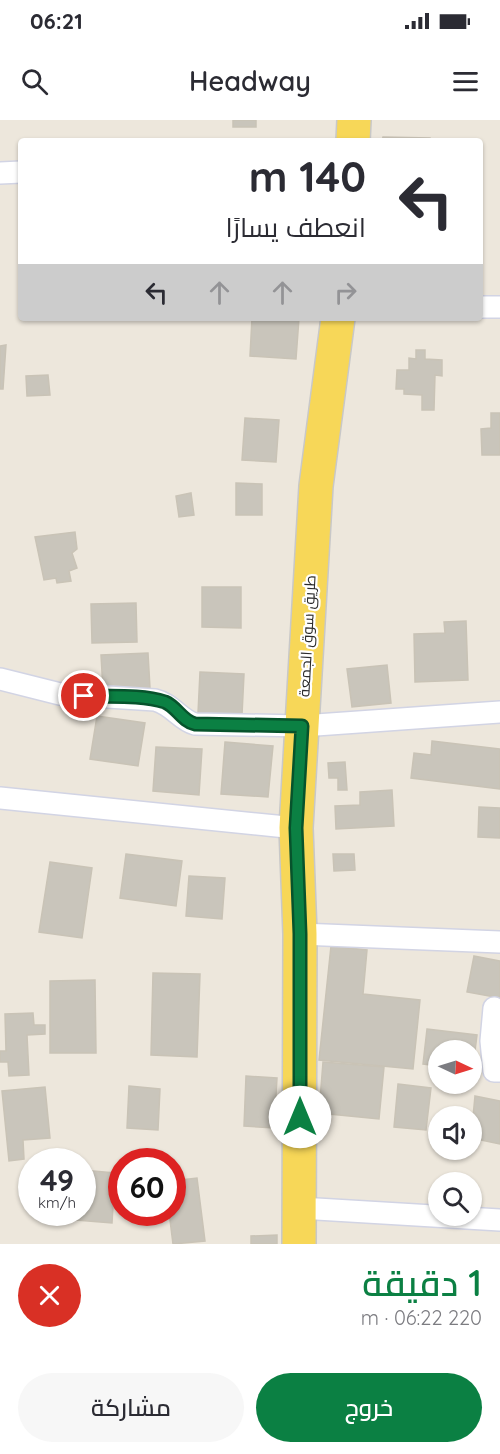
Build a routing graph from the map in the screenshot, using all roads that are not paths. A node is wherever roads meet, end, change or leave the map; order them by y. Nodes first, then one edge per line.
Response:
1 (354, 120) edge
2 (353, 138) edge
3 (0, 172) edge
4 (18, 172) edge
5 (483, 307) edge
6 (500, 307) edge
7 (338, 321) edge
8 (0, 679) edge
9 (500, 712) edge
10 (302, 726) junction
11 (0, 798) edge
12 (296, 828) junction
13 (300, 934) junction
14 (500, 942) edge
15 (494, 1008) dead end
16 (500, 1071) edge
17 (300, 1208) junction
18 (500, 1220) edge
19 (299, 1244) edge

1 - 2 main road
3 - 4 street
5 - 6 street
7 - 10 main road, طريق سوق الجمعة
8 - 10 street
9 - 10 street
10 - 12 main road, طريق سوق الجمعة
11 - 12 street
12 - 13 main road, طريق سوق الجمعة
13 - 14 street
13 - 17 main road, طريق سوق الجمعة
15 - 16 street
17 - 18 street
17 - 19 main road, طريق سوق الجمعة

